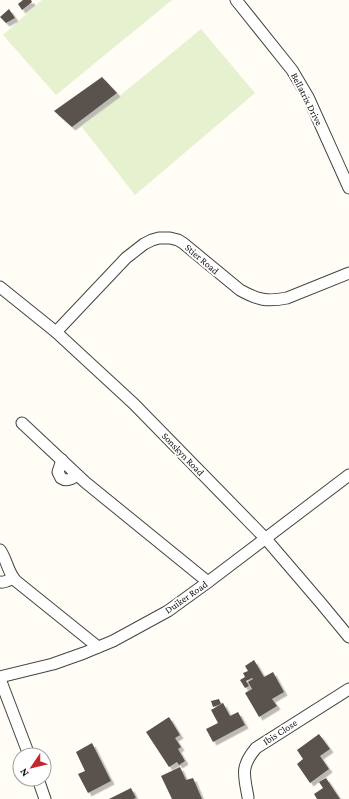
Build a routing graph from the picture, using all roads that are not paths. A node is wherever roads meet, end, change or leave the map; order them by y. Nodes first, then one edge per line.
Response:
1 (236, 0) edge
2 (349, 188) edge
3 (349, 273) edge
4 (0, 287) edge
5 (56, 332) junction
6 (22, 423) dead end
7 (349, 476) edge
8 (266, 539) junction
9 (0, 550) edge
10 (4, 567) edge
11 (13, 578) junction
12 (0, 582) edge
13 (208, 582) junction
14 (349, 637) edge
15 (98, 648) junction
16 (0, 678) edge
17 (349, 689) edge
18 (26, 747) edge
19 (41, 787) edge
20 (248, 797) dead end
21 (45, 799) edge

1 - 2 street, Bellatrix Drive
3 - 5 street, Stier Road
4 - 5 street, Sonskyn Road
5 - 8 street, Sonskyn Road
6 - 13 street
7 - 8 street, Duiker Road
8 - 13 street, Duiker Road
8 - 14 street, Sonskyn Road
9 - 10 street
10 - 11 street
11 - 12 street
11 - 15 street
13 - 15 street, Duiker Road
15 - 16 street, Duiker Road
16 - 18 street
17 - 20 street, Ibis Close
19 - 21 street

